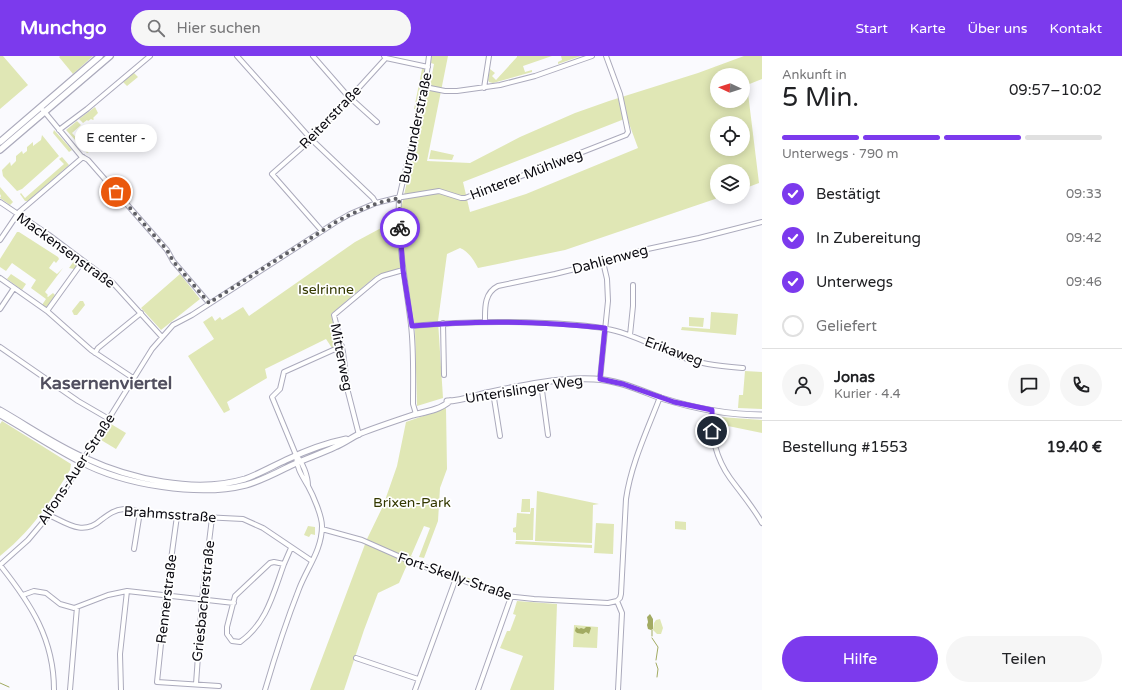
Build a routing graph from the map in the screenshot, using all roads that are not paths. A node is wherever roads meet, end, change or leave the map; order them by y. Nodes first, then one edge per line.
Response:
1 (100, 56) edge
2 (110, 56) edge
3 (150, 56) edge
4 (237, 56) edge
5 (313, 56) edge
6 (429, 56) edge
7 (489, 56) edge
8 (592, 56) edge
9 (606, 56) edge
10 (385, 57) edge
11 (428, 67) junction
12 (425, 87) junction
13 (484, 88) junction
14 (350, 98) junction
15 (43, 109) junction
16 (377, 122) dead end
17 (59, 130) junction
18 (311, 139) junction
19 (0, 142) edge
20 (0, 150) edge
21 (83, 158) junction
22 (399, 198) junction
23 (0, 202) edge
24 (376, 203) junction
25 (17, 214) junction
26 (762, 222) edge
27 (322, 231) junction
28 (0, 240) edge
29 (83, 261) junction
30 (603, 262) junction
31 (403, 270) junction
32 (0, 278) edge
33 (633, 285) dead end
34 (14, 288) junction
35 (209, 303) junction
36 (0, 309) edge
37 (47, 311) junction
38 (141, 313) junction
39 (485, 321) junction
40 (443, 323) junction
41 (412, 326) junction
42 (605, 328) junction
43 (630, 335) junction
44 (162, 337) junction
45 (342, 346) junction
46 (0, 347) edge
47 (95, 353) junction
48 (743, 368) dead end
49 (444, 375) dead end
50 (133, 378) junction
51 (600, 379) junction
52 (541, 383) junction
53 (493, 392) junction
54 (660, 397) junction
55 (0, 410) edge
56 (712, 410) junction
57 (416, 414) junction
58 (0, 415) edge
59 (762, 415) edge
60 (109, 419) junction
61 (359, 435) junction
62 (548, 435) dead end
63 (500, 436) dead end
64 (351, 438) junction
65 (296, 455) junction
66 (83, 460) junction
67 (298, 462) junction
68 (140, 512) junction
69 (49, 515) junction
70 (176, 516) junction
71 (212, 518) junction
72 (762, 523) edge
73 (322, 529) junction
74 (291, 548) junction
75 (134, 549) dead end
76 (312, 561) junction
77 (284, 564) junction
78 (0, 565) edge
79 (456, 578) junction
80 (127, 592) junction
81 (23, 596) junction
82 (166, 596) junction
83 (511, 597) junction
84 (202, 599) junction
85 (617, 601) junction
86 (234, 603) junction
87 (77, 607) junction
88 (356, 658) dead end
89 (418, 679) junction
90 (196, 684) junction
91 (219, 686) dead end
92 (54, 690) edge
93 (70, 690) edge
94 (121, 690) edge
95 (265, 690) edge
96 (415, 690) edge
97 (478, 690) edge
98 (618, 690) edge

1 - 15 main road
2 - 15 main road
3 - 17 street
4 - 18 street
5 - 14 street
6 - 11 street, Burgunderstraße
7 - 13 street
8 - 13 street
9 - 22 street, Hinterer Mühlweg
10 - 11 street
10 - 14 street, Reiterstraße
11 - 12 street, Burgunderstraße
12 - 13 street
12 - 22 street, Burgunderstraße
14 - 16 street
14 - 18 street, Reiterstraße
15 - 17 street
15 - 19 main road
15 - 20 main road
17 - 21 street
18 - 24 street
18 - 27 street, Reiterstraße
21 - 25 street
21 - 35 street
22 - 24 street, Alfons-Auer-Straße
22 - 31 street, Burgunderstraße
23 - 25 street, Mackensenstraße
24 - 27 street, Alfons-Auer-Straße
25 - 28 street
25 - 29 street, Mackensenstraße
26 - 30 street, Dahlienweg
27 - 35 street, Alfons-Auer-Straße
29 - 37 street
29 - 38 street, Mackensenstraße
30 - 39 street, Dahlienweg
30 - 42 street
31 - 41 street, Burgunderstraße
31 - 45 street, Mitterweg
32 - 34 street
33 - 43 street, Erikaweg
34 - 36 street
34 - 37 street
35 - 44 street, Alfons-Auer-Straße
37 - 47 street
38 - 44 street, Mackensenstraße
38 - 47 street
39 - 40 street, Erikaweg
39 - 42 street, Erikaweg
40 - 41 street, Erikaweg
40 - 49 street
41 - 57 street, Burgunderstraße
42 - 43 street, Erikaweg
42 - 51 street
43 - 48 street, Erikaweg
44 - 50 street, Alfons-Auer-Straße
45 - 61 street, Mitterweg
45 - 65 street
46 - 60 street
47 - 50 street
50 - 60 street, Alfons-Auer-Straße
51 - 52 street, Unterislinger Weg
51 - 54 street, Unterislinger Weg
52 - 53 street, Unterislinger Weg
52 - 62 street
53 - 57 street, Unterislinger Weg
53 - 63 street
54 - 56 street, Unterislinger Weg
54 - 85 street
55 - 66 street
56 - 59 street, Unterislinger Weg
56 - 72 street
57 - 61 street, Unterislinger Weg
58 - 66 street
60 - 66 street, Alfons-Auer-Straße
61 - 64 street, Unterislinger Weg
64 - 65 street
64 - 67 street
65 - 66 street
65 - 67 street
66 - 67 street
66 - 69 street, Alfons-Auer-Straße
67 - 73 street
68 - 69 street, Brahmsstraße
68 - 70 street, Brahmsstraße
68 - 75 street
69 - 78 street, Alfons-Auer-Straße
70 - 71 street, Brahmsstraße
70 - 82 street, Rennerstraße
71 - 74 street, Brahmsstraße
71 - 84 street, Griesbacherstraße
73 - 76 street
73 - 79 street, Fort-Skelly-Straße
74 - 76 street, Brahmsstraße
74 - 77 street
76 - 95 street
77 - 86 street
77 - 86 street
78 - 81 street
79 - 83 street, Fort-Skelly-Straße
79 - 89 street
80 - 82 street
80 - 87 street
80 - 94 street
81 - 87 street
81 - 92 street
82 - 84 street
82 - 90 street, Rennerstraße
83 - 85 street, Fort-Skelly-Straße
83 - 97 street
84 - 86 street
84 - 90 street, Griesbacherstraße
85 - 98 street
87 - 93 street
88 - 89 street
89 - 96 street
90 - 91 street

